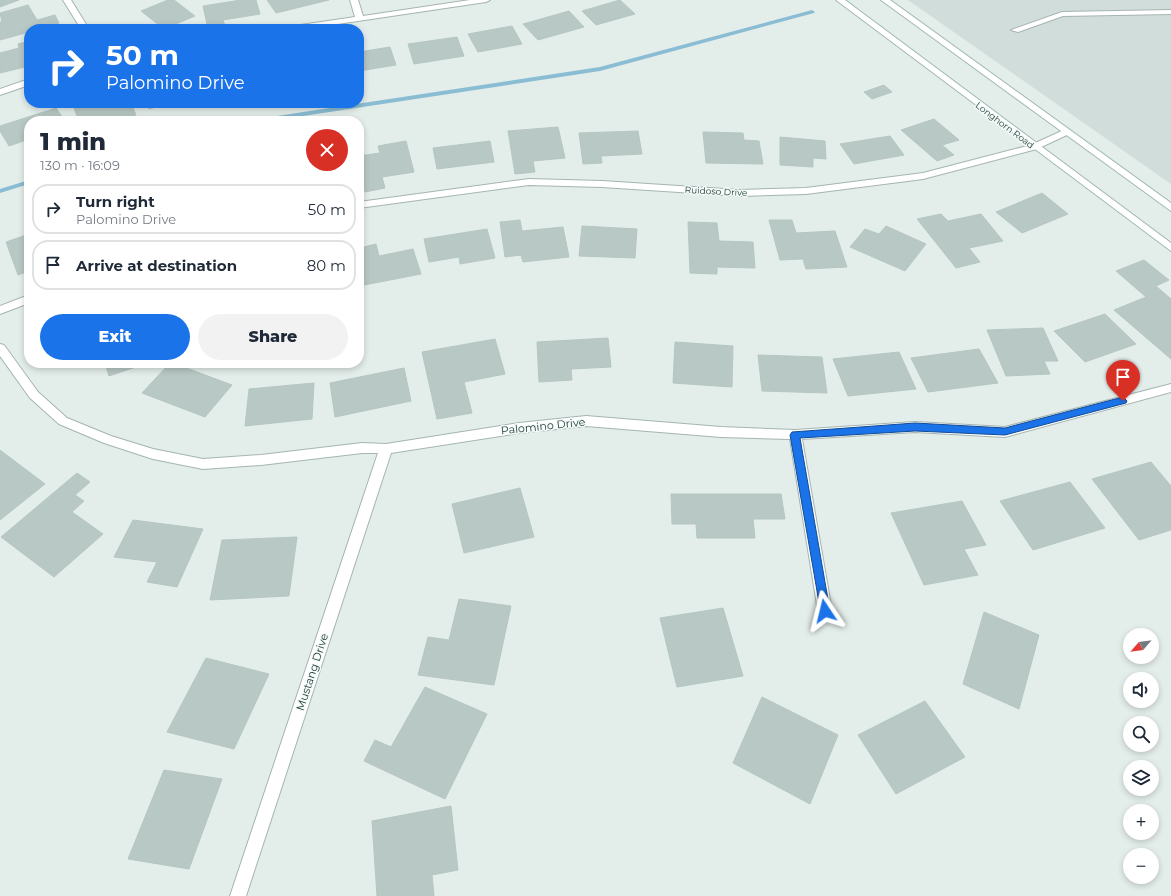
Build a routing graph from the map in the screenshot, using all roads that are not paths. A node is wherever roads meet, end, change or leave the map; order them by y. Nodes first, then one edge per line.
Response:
1 (67, 0) edge
2 (354, 0) edge
3 (486, 0) edge
4 (840, 0) edge
5 (885, 0) edge
6 (1171, 12) edge
7 (360, 19) junction
8 (82, 24) edge
9 (324, 24) edge
10 (1015, 30) dead end
11 (24, 84) edge
12 (0, 92) edge
13 (1066, 132) junction
14 (1034, 147) junction
15 (364, 204) edge
16 (1171, 208) edge
17 (1171, 248) edge
18 (24, 301) edge
19 (0, 310) edge
20 (0, 348) edge
21 (1171, 388) edge
22 (795, 435) junction
23 (386, 449) junction
24 (825, 611) dead end
25 (238, 896) edge

1 - 8 street
2 - 7 street
3 - 7 street
4 - 14 street, Longhorn Road
5 - 13 street
6 - 10 street
7 - 9 street
11 - 12 street
13 - 14 street, Ruidoso Drive
13 - 16 street
14 - 15 street, Ruidoso Drive
14 - 17 street, Longhorn Road
18 - 19 street
20 - 23 street, Palomino Drive
21 - 22 street, Palomino Drive
22 - 23 street, Palomino Drive
22 - 24 street
23 - 25 street, Mustang Drive

